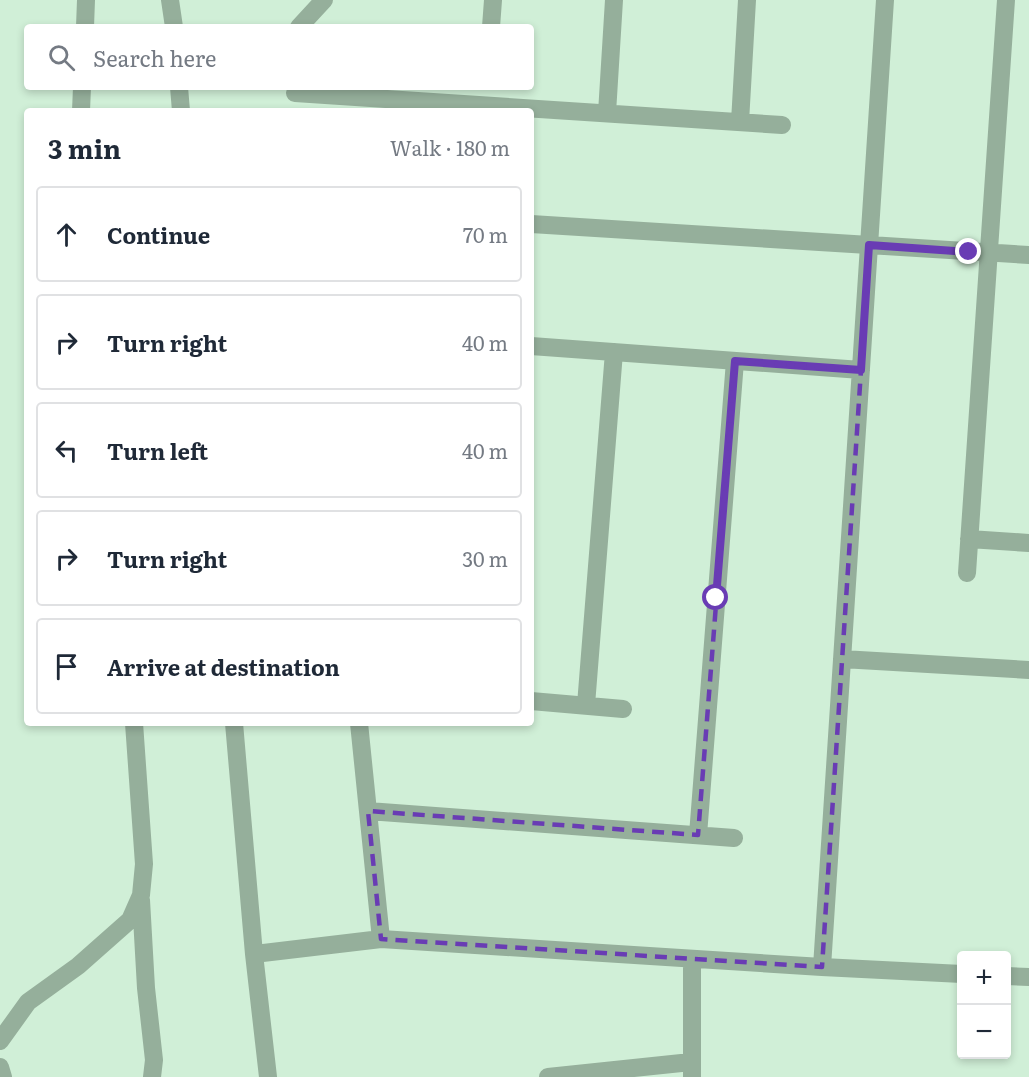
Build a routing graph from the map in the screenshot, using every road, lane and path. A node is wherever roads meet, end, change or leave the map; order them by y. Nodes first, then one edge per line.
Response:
1 (86, 0) edge
2 (170, 0) edge
3 (324, 0) edge
4 (493, 0) edge
5 (614, 0) edge
6 (747, 0) edge
7 (885, 0) edge
8 (1006, 0) edge
9 (85, 24) edge
10 (174, 24) edge
11 (302, 24) edge
12 (491, 24) edge
13 (82, 90) edge
14 (179, 90) edge
15 (486, 96) edge
16 (295, 97) edge
17 (81, 108) edge
18 (181, 108) edge
19 (607, 113) junction
20 (740, 122) junction
21 (782, 124) dead end
22 (534, 224) edge
23 (869, 245) junction
24 (989, 253) junction
25 (1029, 255) edge
26 (534, 346) edge
27 (614, 352) junction
28 (735, 361) junction
29 (861, 370) junction
30 (969, 539) junction
31 (1029, 543) edge
32 (967, 573) dead end
33 (842, 658) junction
34 (1029, 670) edge
35 (534, 701) edge
36 (586, 705) junction
37 (623, 708) dead end
38 (134, 726) edge
39 (234, 726) edge
40 (359, 726) edge
41 (368, 812) junction
42 (698, 835) junction
43 (734, 838) dead end
44 (141, 895) junction
45 (381, 939) junction
46 (254, 954) junction
47 (692, 959) junction
48 (822, 968) junction
49 (957, 974) edge
50 (1011, 976) edge
51 (1029, 977) edge
52 (0, 1041) edge
53 (0, 1067) edge
54 (692, 1069) edge
55 (3, 1077) edge
56 (152, 1077) edge
57 (268, 1077) edge
58 (548, 1077) edge

1 - 9 street
2 - 10 street
3 - 11 street
4 - 12 street
5 - 19 street
6 - 20 street
7 - 23 street
8 - 24 street
13 - 17 street
14 - 18 street
15 - 16 street
15 - 19 street
19 - 20 street
20 - 21 street
22 - 23 street
23 - 24 street
23 - 29 street
24 - 25 street
24 - 30 street
26 - 27 street
27 - 28 street
27 - 36 street
28 - 29 street
28 - 42 street
29 - 33 street
30 - 31 street
30 - 32 street
33 - 34 street
33 - 48 street
35 - 36 street
36 - 37 street
38 - 44 street
39 - 46 street
40 - 41 street
41 - 42 street
41 - 45 street
42 - 43 street
44 - 52 street
44 - 56 street
45 - 46 street
45 - 47 street
46 - 57 street
47 - 48 street
47 - 54 street
48 - 49 street
50 - 51 street
53 - 55 street
54 - 58 street

